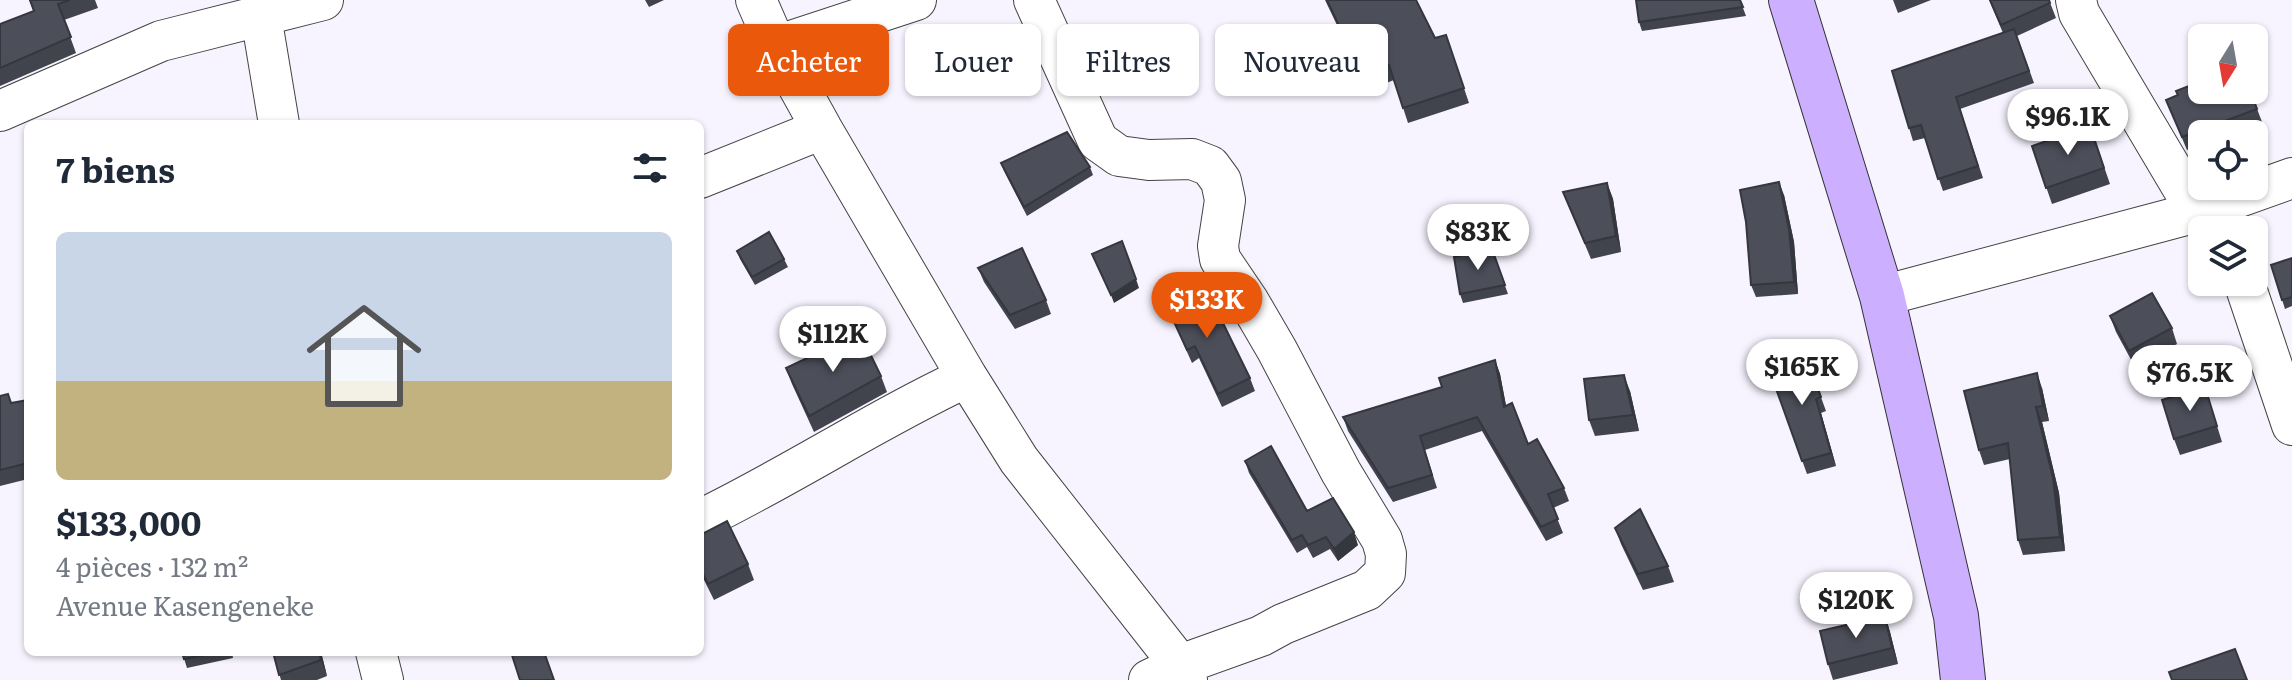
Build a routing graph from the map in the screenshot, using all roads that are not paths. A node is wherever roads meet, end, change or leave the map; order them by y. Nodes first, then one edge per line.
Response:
1 (756, 0) edge
2 (916, 0) edge
3 (1034, 0) edge
4 (1791, 0) edge
5 (2076, 0) edge
6 (308, 2) edge
7 (261, 16) junction
8 (766, 24) edge
9 (843, 24) edge
10 (804, 96) edge
11 (0, 111) edge
12 (278, 120) edge
13 (822, 129) junction
14 (704, 176) edge
15 (2292, 178) edge
16 (2214, 215) edge
17 (1882, 296) junction
18 (2249, 296) edge
19 (967, 377) junction
20 (2292, 425) edge
21 (704, 518) edge
22 (377, 656) edge
23 (1172, 675) edge
24 (383, 680) edge
25 (1963, 680) edge

1 - 8 street
2 - 9 street
3 - 23 street
4 - 17 street
5 - 16 street
6 - 7 street
7 - 11 street
7 - 12 street
10 - 13 street
13 - 14 street
13 - 19 street
15 - 16 street
16 - 17 street
17 - 25 street
18 - 20 street
19 - 21 street
19 - 23 street
22 - 24 street

